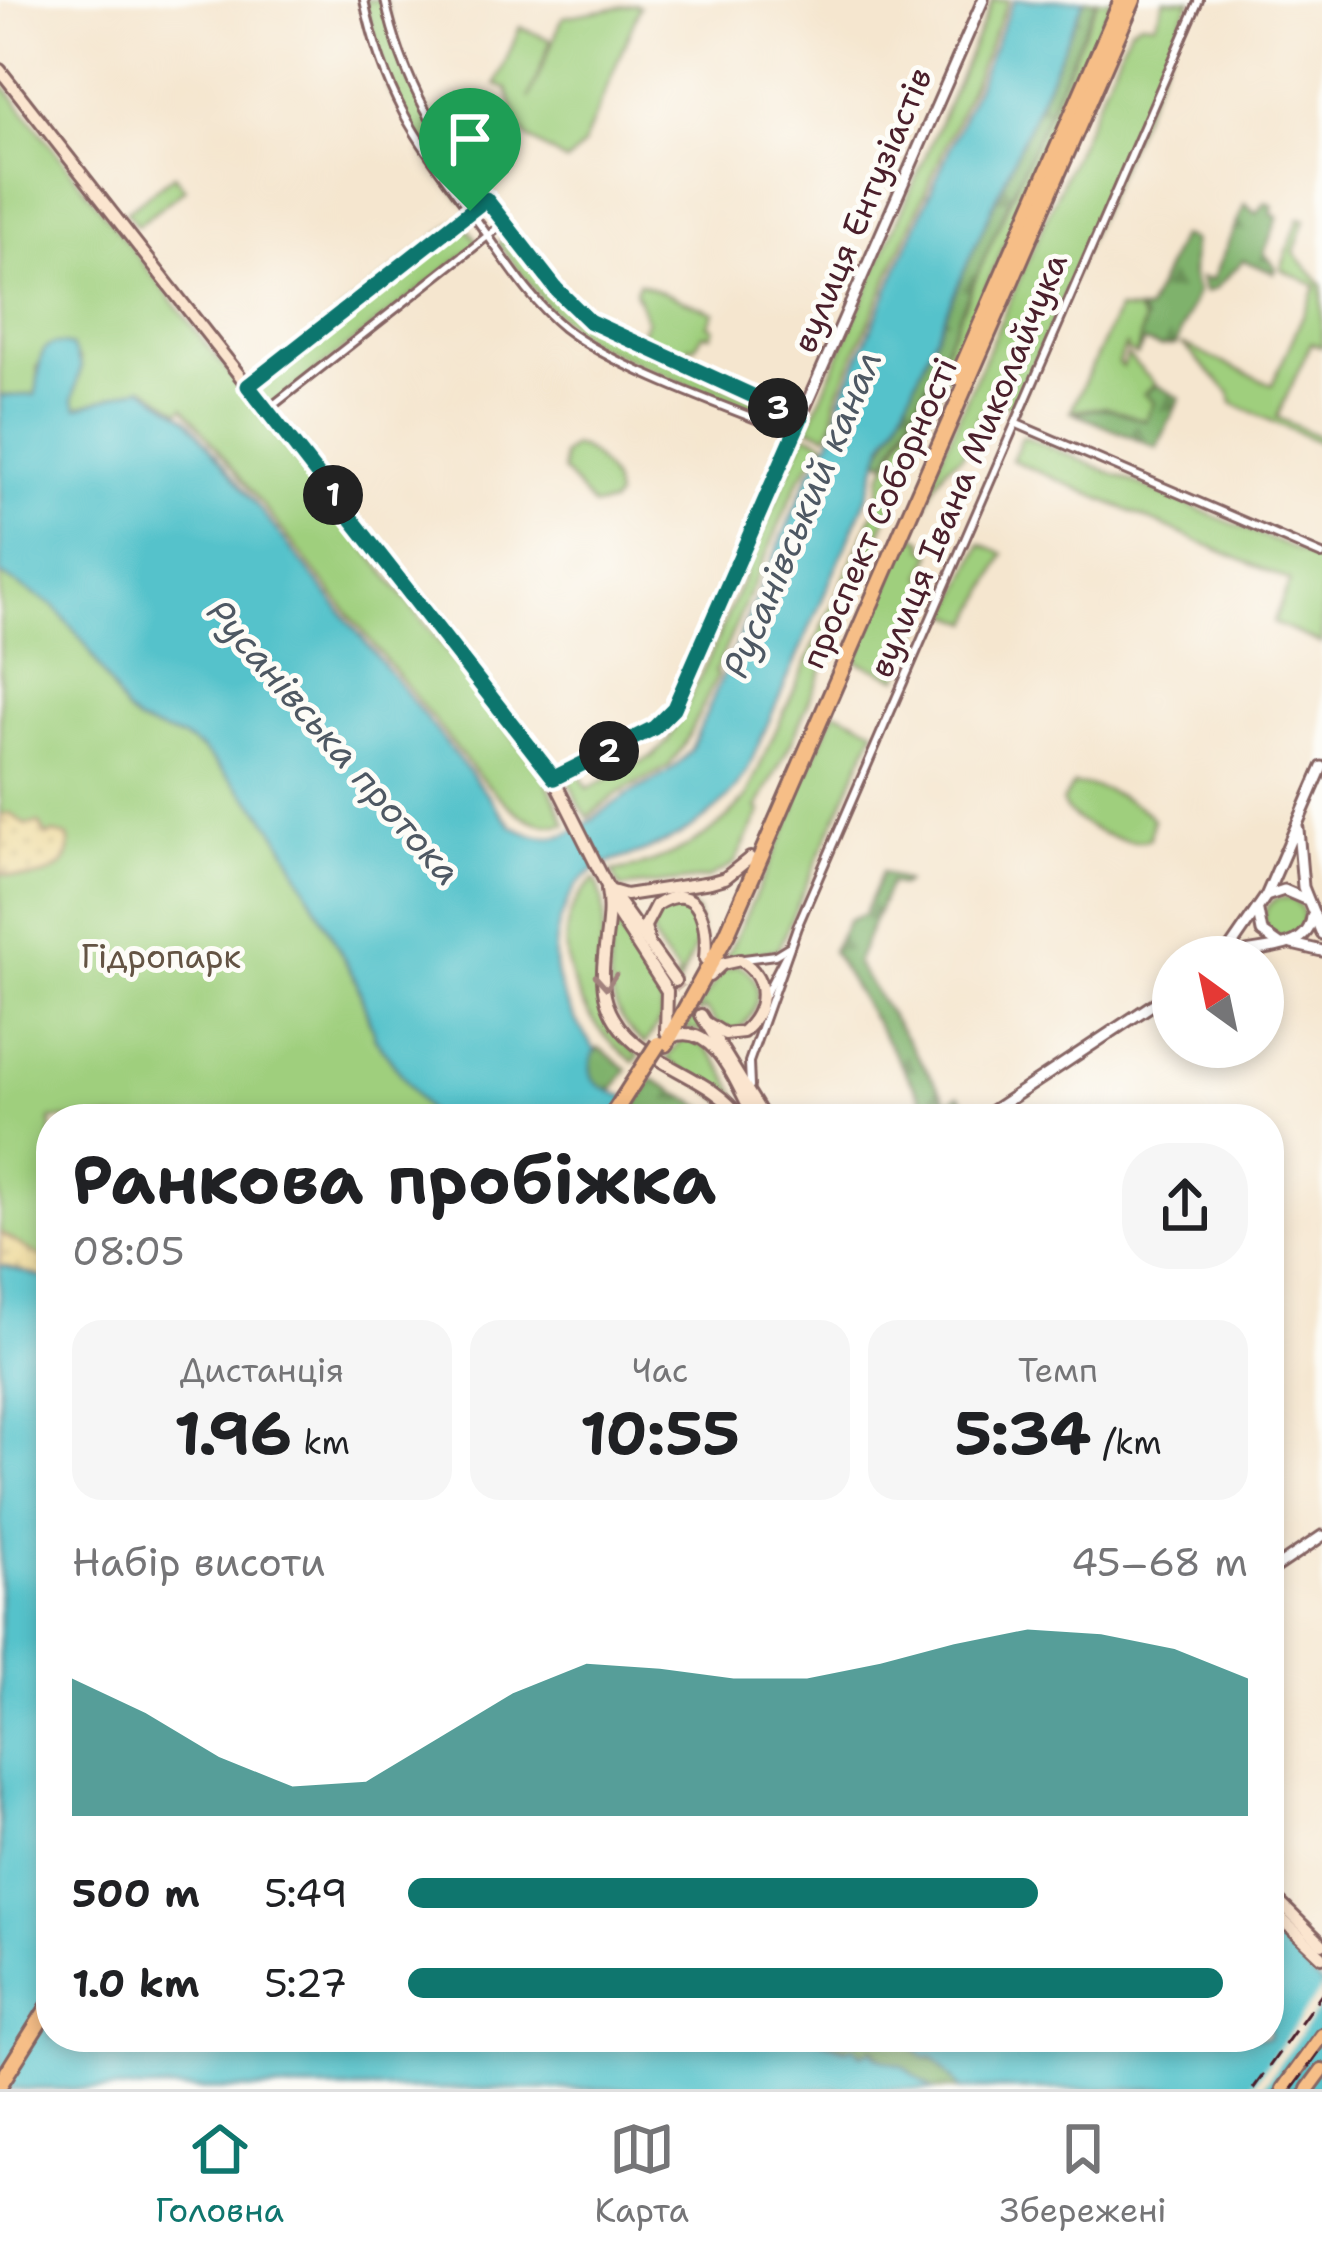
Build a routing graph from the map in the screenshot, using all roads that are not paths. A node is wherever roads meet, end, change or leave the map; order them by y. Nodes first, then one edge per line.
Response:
1 (364, 0) edge
2 (385, 0) edge
3 (983, 0) edge
4 (1122, 0) edge
5 (1133, 0) edge
6 (1199, 0) edge
7 (0, 70) edge
8 (486, 199) junction
9 (470, 211) junction
10 (504, 223) junction
11 (488, 236) junction
12 (248, 386) junction
13 (267, 410) junction
14 (801, 418) junction
15 (1016, 423) junction
16 (795, 434) junction
17 (1322, 555) edge
18 (1322, 766) edge
19 (554, 778) junction
20 (1298, 824) junction
21 (750, 858) junction
22 (608, 890) junction
23 (1266, 896) junction
24 (1310, 906) junction
25 (1258, 911) junction
26 (1322, 934) edge
27 (1240, 936) edge
28 (1287, 944) junction
29 (1284, 945) edge
30 (788, 950) junction
31 (1322, 951) edge
32 (705, 959) junction
33 (740, 960) junction
34 (662, 965) junction
35 (675, 981) tunnel mouth
36 (702, 983) junction
37 (763, 1001) junction
38 (1152, 1005) edge
39 (665, 1039) junction
40 (751, 1092) junction
41 (624, 1104) edge
42 (728, 1104) edge
43 (746, 1104) edge
44 (757, 1104) edge
45 (1003, 1104) edge
46 (1322, 1536) edge
47 (1284, 1562) edge
48 (1284, 1907) edge
49 (1284, 1920) edge
50 (1322, 1944) edge
51 (1322, 1957) edge
52 (36, 2029) edge
53 (1322, 2035) edge
54 (36, 2039) edge
55 (1322, 2070) edge
56 (3, 2086) edge
57 (1283, 2089) edge
58 (1308, 2089) edge

1 - 9 street
2 - 8 street
3 - 14 street, вулиця Ентузіастів
4 - 21 highway, проспект Соборності
5 - 36 highway, проспект Соборності
6 - 15 street, вулиця Івана Миколайчука
7 - 12 main road
8 - 9 street
8 - 10 street
9 - 11 street
9 - 12 street
10 - 11 street
10 - 14 street
11 - 13 street
11 - 16 street
12 - 13 main road
13 - 19 main road
14 - 16 street, вулиця Ентузіастів
15 - 17 street
15 - 30 street, вулиця Івана Миколайчука
16 - 19 street, вулиця Ентузіастів
18 - 20 street
19 - 22 main road
20 - 23 street
20 - 24 street
21 - 22 main road
21 - 32 highway, проспект Соборності
22 - 34 main road
22 - 39 main road
22 -> 42 main road
23 - 24 street
23 - 25 street
24 - 26 street
24 - 28 street
25 - 27 street
25 - 28 street
28 - 29 street
28 - 31 street
30 - 33 street
30 - 37 street, вулиця Івана Миколайчука
30 - 40 street, вулиця Івана Миколайчука
32 - 34 main road
32 - 39 highway, проспект Соборності
33 - 36 main road
33 - 37 main road
34 - 35 main road
36 - 39 highway, проспект Соборності
37 - 40 main road, вулиця Івана Миколайчука
38 - 45 street
39 - 41 highway, bridge
39 - 43 main road
40 - 44 main road
46 - 47 street
48 - 50 main road
49 - 51 main road
52 - 56 highway
53 - 57 main road
54 - 56 highway
55 - 58 main road

